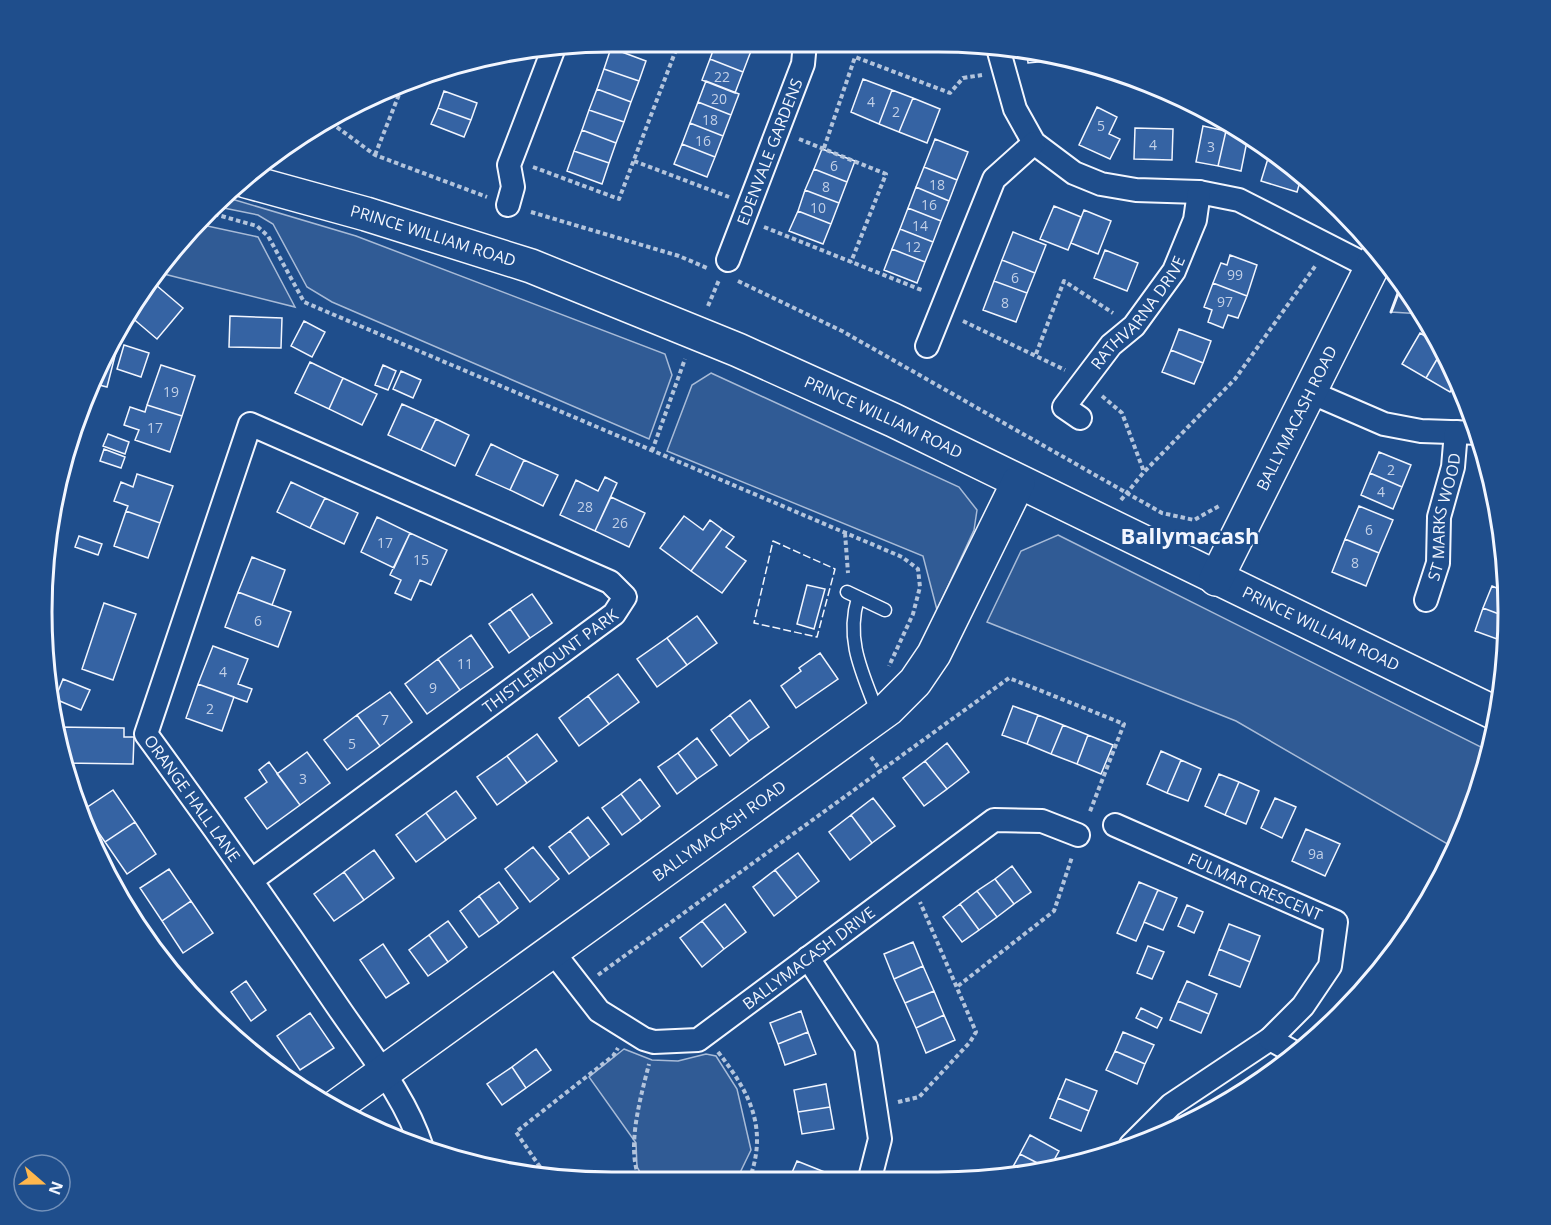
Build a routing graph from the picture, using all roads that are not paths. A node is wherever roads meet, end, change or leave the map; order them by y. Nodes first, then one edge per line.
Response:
1 (804, 52) edge
2 (551, 56) edge
3 (1000, 56) edge
4 (1034, 143) junction
5 (253, 183) edge
6 (1199, 192) junction
7 (508, 205) road end
8 (1374, 263) edge
9 (725, 267) road end
10 (927, 346) dead end
11 (1310, 393) junction
12 (1080, 418) dead end
13 (250, 424) joint
14 (1456, 432) junction
15 (1469, 433) edge
16 (1018, 483) junction
17 (1216, 579) junction
18 (1426, 600) dead end
19 (885, 610) dead end
20 (1490, 711) edge
21 (883, 712) junction
22 (1115, 825) dead end
23 (1078, 835) dead end
24 (252, 880) junction
25 (553, 952) junction
26 (808, 958) junction
27 (1270, 1039) junction
28 (1289, 1049) edge
29 (382, 1073) junction
30 (342, 1102) edge
31 (1143, 1134) edge
32 (419, 1138) edge
33 (871, 1172) edge

1 - 9 street, EDENVALE GARDENS
2 - 7 street
3 - 4 street
4 - 6 street
4 - 10 street
5 - 16 main road, PRINCE WILLIAM ROAD
6 - 8 street
6 - 12 street, RATHVARNA DRIVE
8 - 11 main road, BALLYMACASH ROAD
11 - 14 street, ST MARKS WOOD
11 - 17 main road, BALLYMACASH ROAD
13 - 24 street, ORANGE HALL LANE
13 - 24 street, THISTLEMOUNT PARK
14 - 15 street, ST MARKS WOOD
14 - 18 street, ST MARKS WOOD
16 - 17 main road, PRINCE WILLIAM ROAD
16 - 21 main road, BALLYMACASH ROAD
17 - 20 main road, PRINCE WILLIAM ROAD
19 - 21 lane
21 - 25 main road, BALLYMACASH ROAD
22 - 27 street, FULMAR CRESCENT
23 - 26 street, BALLYMACASH DRIVE
24 - 29 street, ORANGE HALL LANE
25 - 26 street, BALLYMACASH DRIVE
25 - 29 main road, BALLYMACASH ROAD
26 - 33 street
27 - 28 street
27 - 31 street, FULMAR CRESCENT
29 - 30 main road, BALLYMACASH ROAD
29 - 32 street, ORANGE HALL LANE

